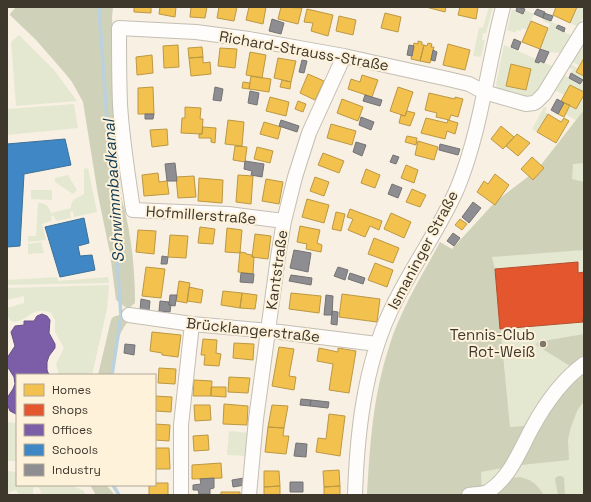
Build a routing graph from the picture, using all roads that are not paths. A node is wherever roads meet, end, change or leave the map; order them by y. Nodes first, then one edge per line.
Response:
1 (502, 7) edge
2 (120, 28) joint
3 (584, 29) edge
4 (344, 56) junction
5 (484, 92) junction
6 (284, 222) junction
7 (129, 315) dead end
8 (192, 324) junction
9 (268, 331) junction
10 (377, 344) junction
11 (584, 364) edge
12 (181, 495) edge
13 (250, 495) edge
14 (355, 495) edge
15 (469, 495) edge

1 - 5 street, Ismaninger Straße
2 - 4 street, Richard-Strauss-Straße
2 - 6 street, Hofmillerstraße
3 - 5 street, Richard-Strauss-Straße
4 - 5 street, Richard-Strauss-Straße
4 - 6 street, Kantstraße
5 - 10 street, Ismaninger Straße
6 - 9 street, Kantstraße
7 - 8 street, Brücklangerstraße
8 - 9 street, Brücklangerstraße
8 - 12 street
9 - 10 street, Brücklangerstraße
9 - 13 street, Kantstraße
10 - 14 street, Ismaninger Straße
11 - 15 street

